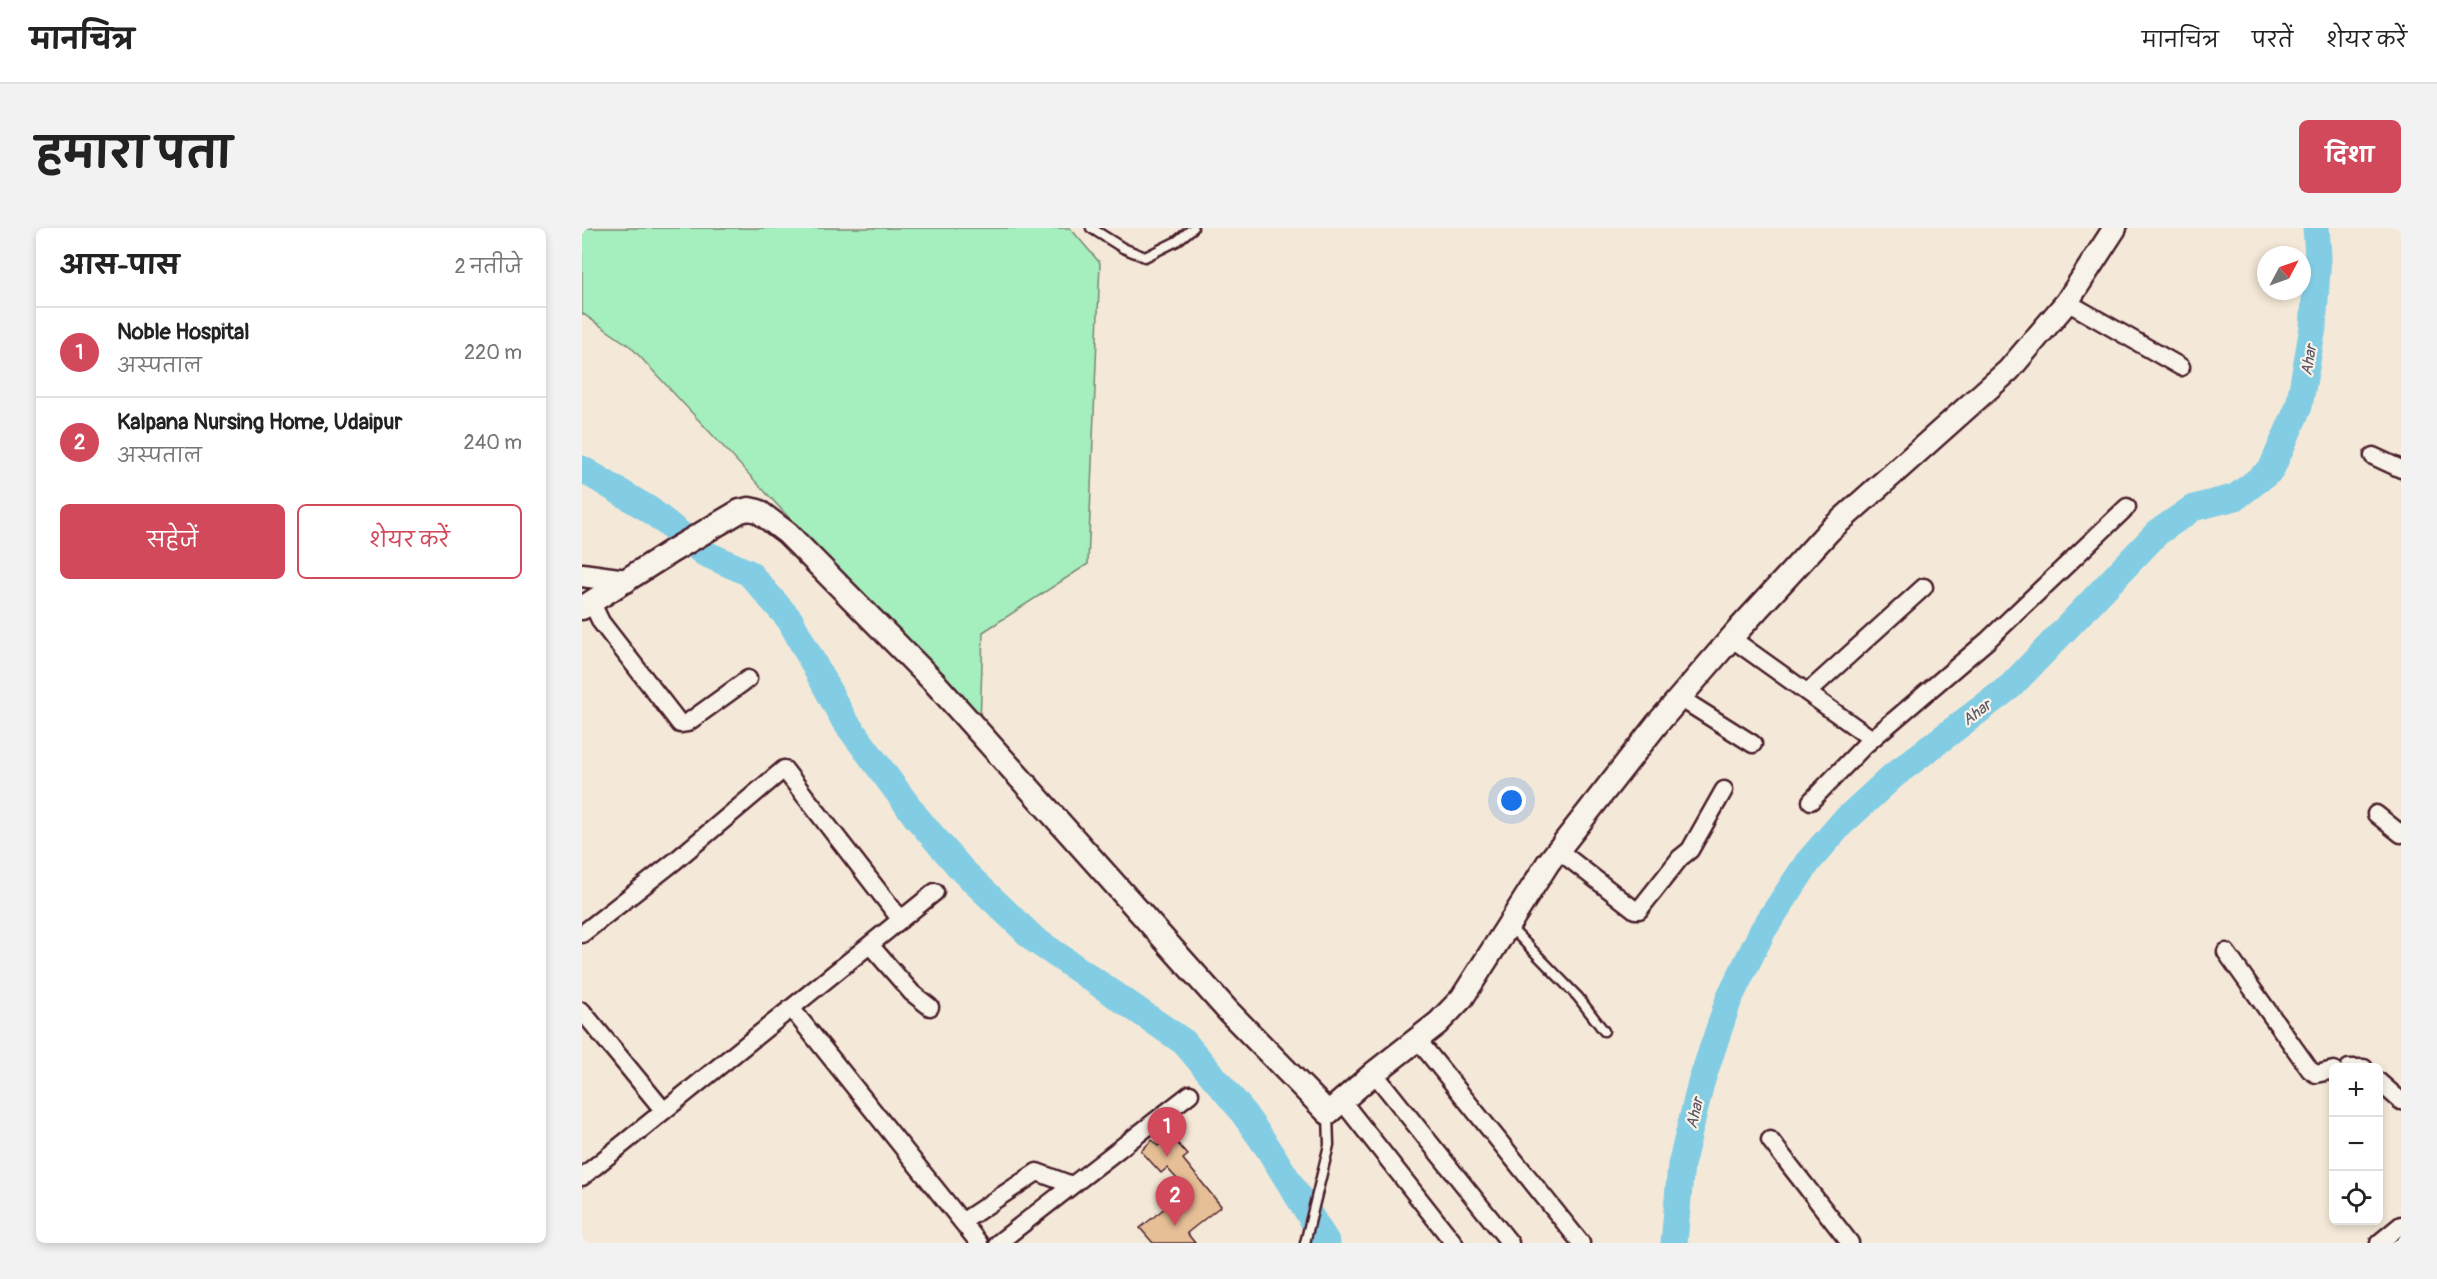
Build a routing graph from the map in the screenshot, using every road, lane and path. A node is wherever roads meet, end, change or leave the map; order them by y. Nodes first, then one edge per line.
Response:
1 (1091, 228) edge
2 (1193, 228) edge
3 (2115, 228) edge
4 (2067, 302) junction
5 (2181, 367) dead end
6 (2373, 456) dead end
7 (2401, 469) edge
8 (2127, 507) dead end
9 (582, 575) edge
10 (626, 580) junction
11 (1924, 587) dead end
12 (587, 604) edge
13 (1731, 638) junction
14 (748, 680) dead end
15 (1808, 692) junction
16 (1680, 698) junction
17 (1872, 740) junction
18 (1753, 744) dead end
19 (1724, 790) dead end
20 (1811, 801) dead end
21 (2376, 814) dead end
22 (2401, 834) edge
23 (1558, 850) junction
24 (935, 892) dead end
25 (901, 920) junction
26 (1509, 925) junction
27 (582, 934) edge
28 (870, 945) junction
29 (2226, 952) dead end
30 (791, 1008) junction
31 (930, 1008) dead end
32 (582, 1011) edge
33 (1604, 1031) dead end
34 (1418, 1038) junction
35 (2329, 1071) edge
36 (1374, 1073) junction
37 (2383, 1085) edge
38 (1190, 1094) dead end
39 (2401, 1101) edge
40 (1335, 1107) junction
41 (663, 1111) junction
42 (1770, 1140) dead end
43 (582, 1177) edge
44 (1072, 1185) junction
45 (962, 1222) junction
46 (2401, 1225) edge
47 (979, 1243) edge
48 (998, 1243) edge
49 (1305, 1243) edge
50 (1454, 1243) edge
51 (1510, 1243) edge
52 (1581, 1243) edge
53 (1850, 1243) edge
54 (2379, 1243) edge

1 - 2 lane
3 - 4 street
4 - 5 street
4 - 13 street
6 - 7 street
8 - 17 street
9 - 10 street
10 - 12 street
10 - 40 street
11 - 15 street
12 - 14 street
13 - 15 street
13 - 16 street
15 - 17 street
16 - 18 street
16 - 23 street
17 - 20 street
19 - 23 street
21 - 22 street
23 - 26 street
24 - 25 street
25 - 27 street
25 - 28 street
26 - 33 lane
26 - 34 street
28 - 30 street
28 - 31 street
29 - 35 street
30 - 41 street
30 - 45 street
32 - 41 street
34 - 36 street
34 - 52 street
36 - 40 street
36 - 51 street
37 - 39 street
38 - 44 street
40 - 49 lane
40 - 50 street
41 - 43 street
42 - 53 street
44 - 45 street
44 - 48 street
45 - 47 street
46 - 54 street

